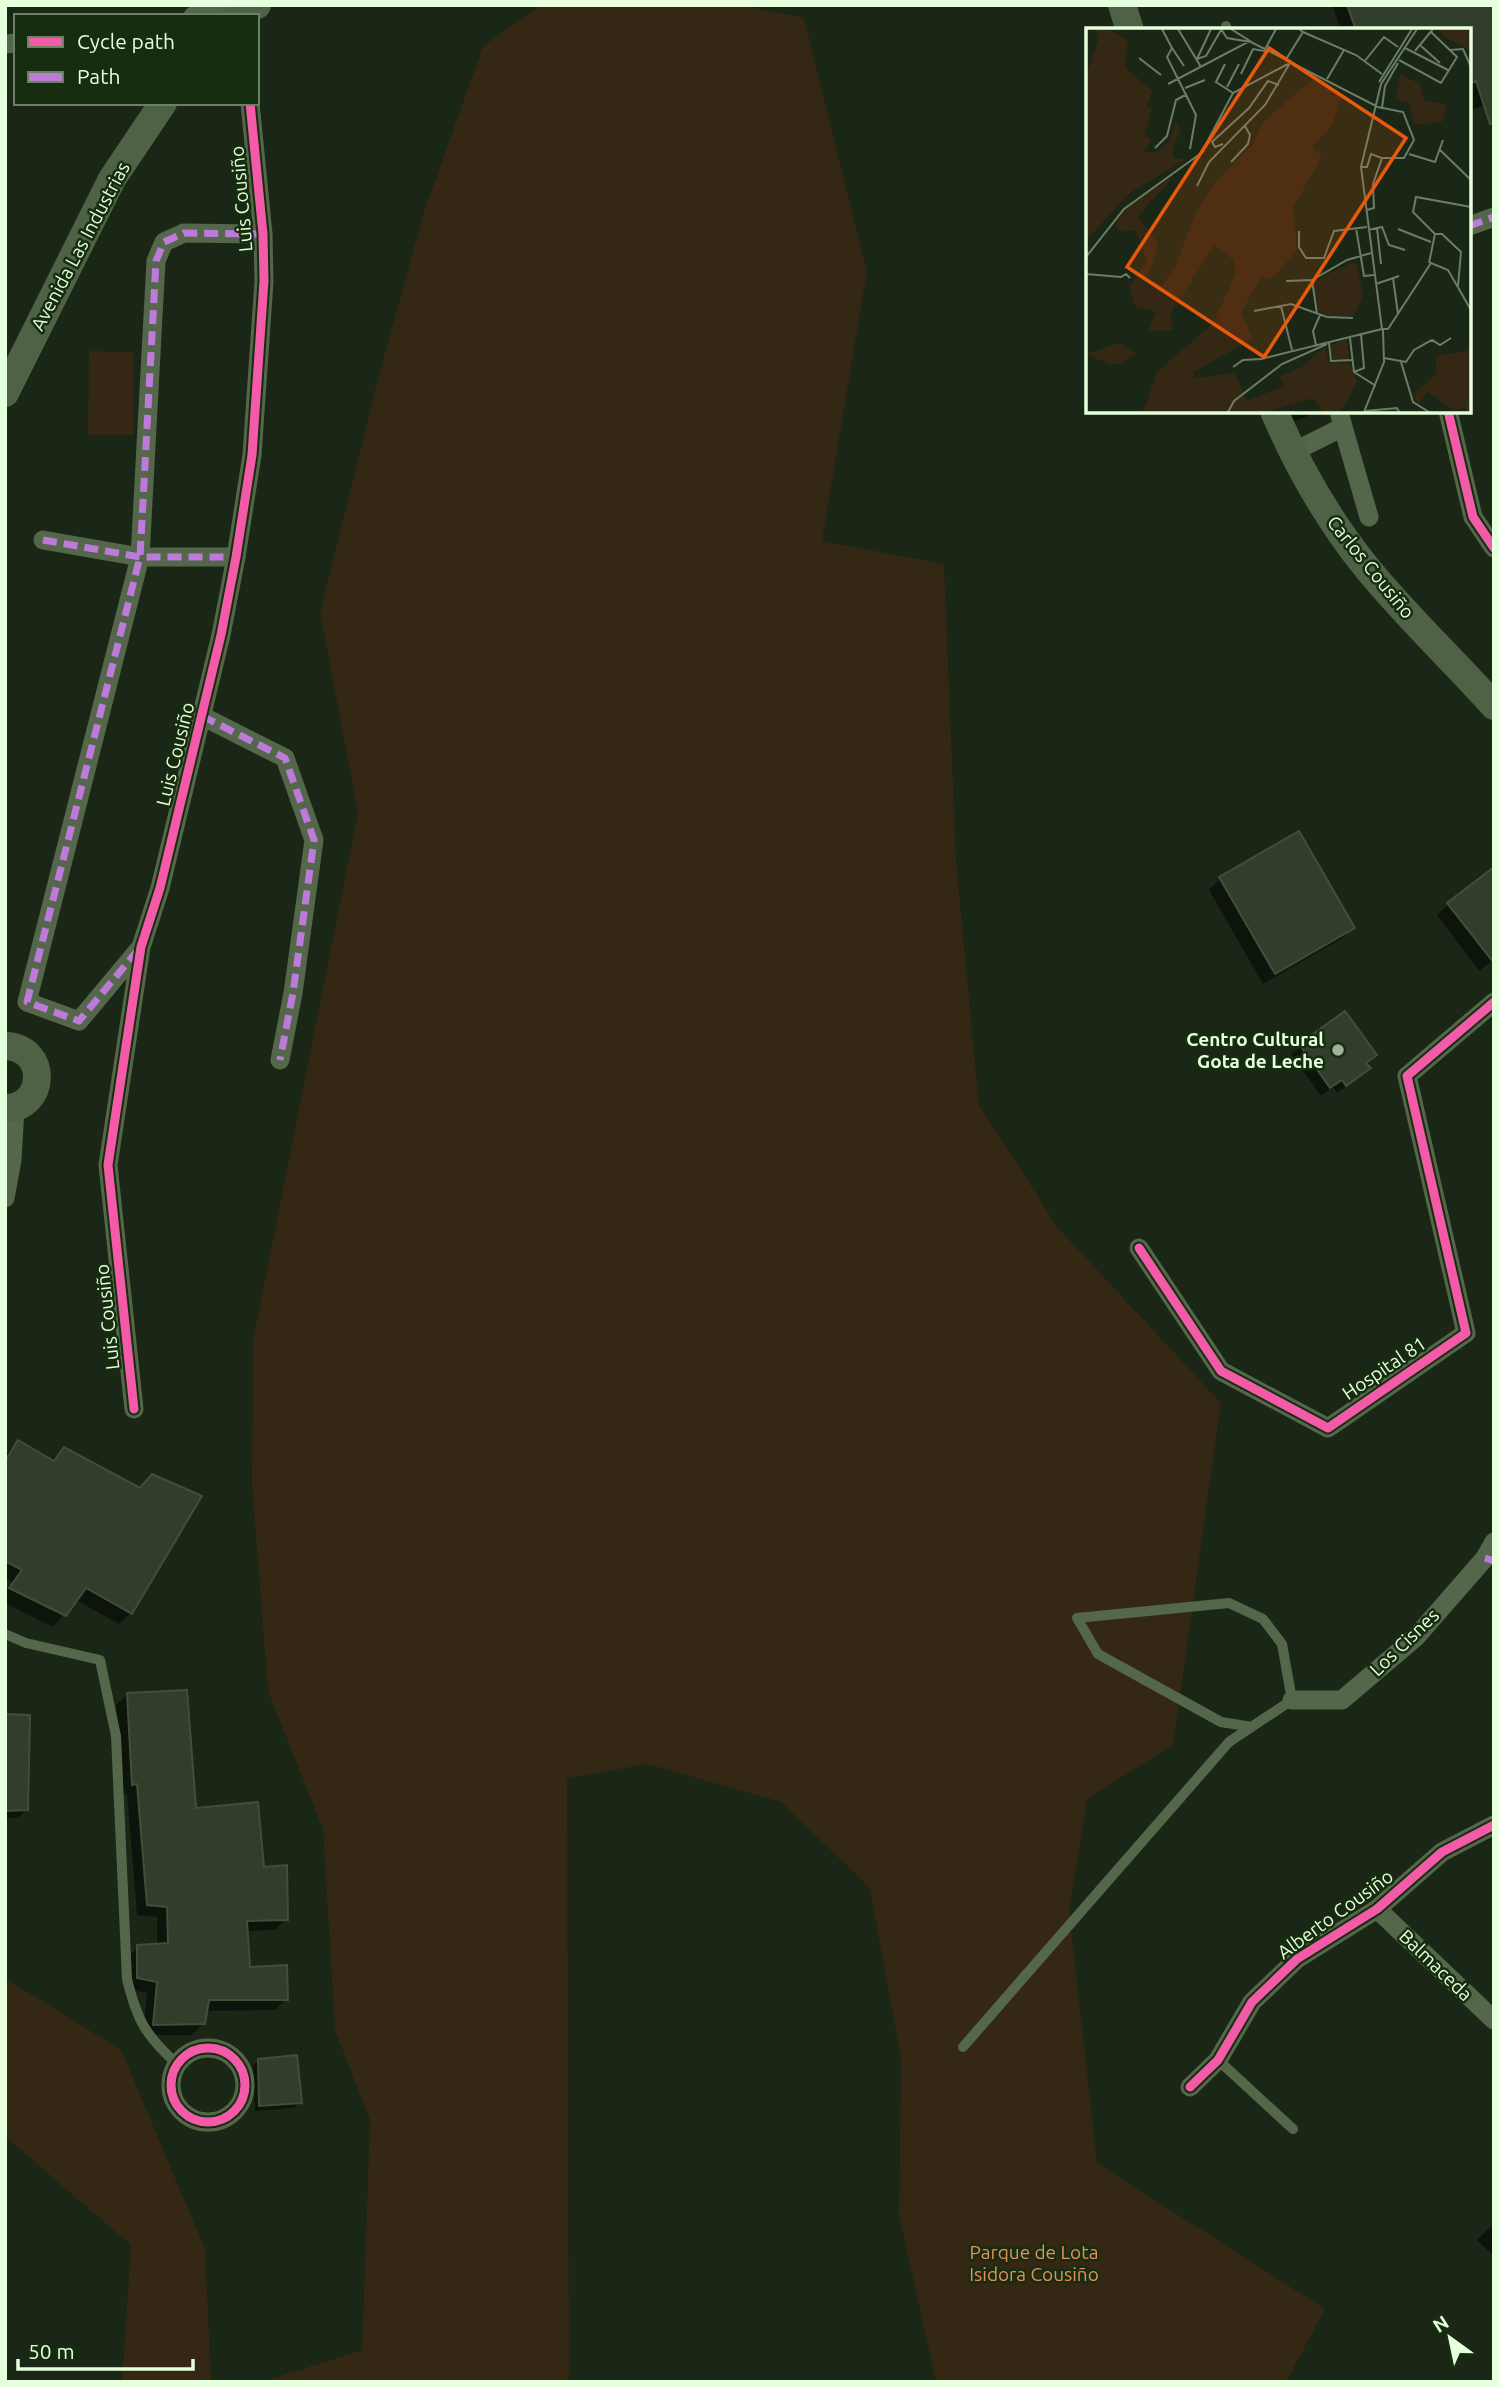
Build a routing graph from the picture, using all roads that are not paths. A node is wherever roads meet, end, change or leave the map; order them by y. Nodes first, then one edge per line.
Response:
1 (1122, 5) edge
2 (244, 12) edge
3 (218, 14) edge
4 (1129, 28) edge
5 (162, 105) edge
6 (250, 105) edge
7 (1494, 217) edge
8 (1471, 225) edge
9 (263, 234) junction
10 (5, 393) edge
11 (1275, 413) edge
12 (1448, 413) edge
13 (1341, 419) edge
14 (1293, 452) junction
15 (1369, 517) dead end
16 (43, 540) dead end
17 (1494, 548) edge
18 (236, 556) junction
19 (140, 557) junction
20 (1494, 706) edge
21 (202, 716) junction
22 (141, 947) junction
23 (1494, 1002) edge
24 (5, 1046) edge
25 (280, 1060) dead end
26 (10, 1108) edge
27 (5, 1198) edge
28 (1139, 1248) dead end
29 (134, 1409) dead end
30 (1491, 1554) edge
31 (5, 1634) edge
32 (1292, 1700) junction
33 (1252, 1727) junction
34 (1494, 1825) edge
35 (1377, 1909) junction
36 (1494, 2020) edge
37 (963, 2047) dead end
38 (1218, 2060) junction
39 (177, 2064) dead end
40 (1190, 2087) dead end
41 (1293, 2129) dead end

1 - 4 street
2 - 3 street
5 - 10 street, Avenida Las Industrias
6 - 9 street, Luis Cousiño
7 - 8 street
9 - 18 street, Luis Cousiño
9 - 19 street
11 - 14 street, Carlos Cousiño
12 - 17 street
13 - 14 street
13 - 15 street
14 - 20 street, Carlos Cousiño
16 - 19 street
18 - 19 street
18 - 21 street, Luis Cousiño
19 - 22 street
21 - 22 street, Luis Cousiño
21 - 25 street
22 - 29 street, Luis Cousiño
23 - 28 street, Hospital 81
24 - 26 street
26 - 27 street
30 - 32 street, Los Cisnes
31 - 39 lane
32 - 33 lane
32 - 33 lane
33 - 37 lane
34 - 35 street, Alberto Cousiño
35 - 36 street, Balmaceda
35 - 38 street, Alberto Cousiño
38 - 40 street, Alberto Cousiño
38 - 41 lane

